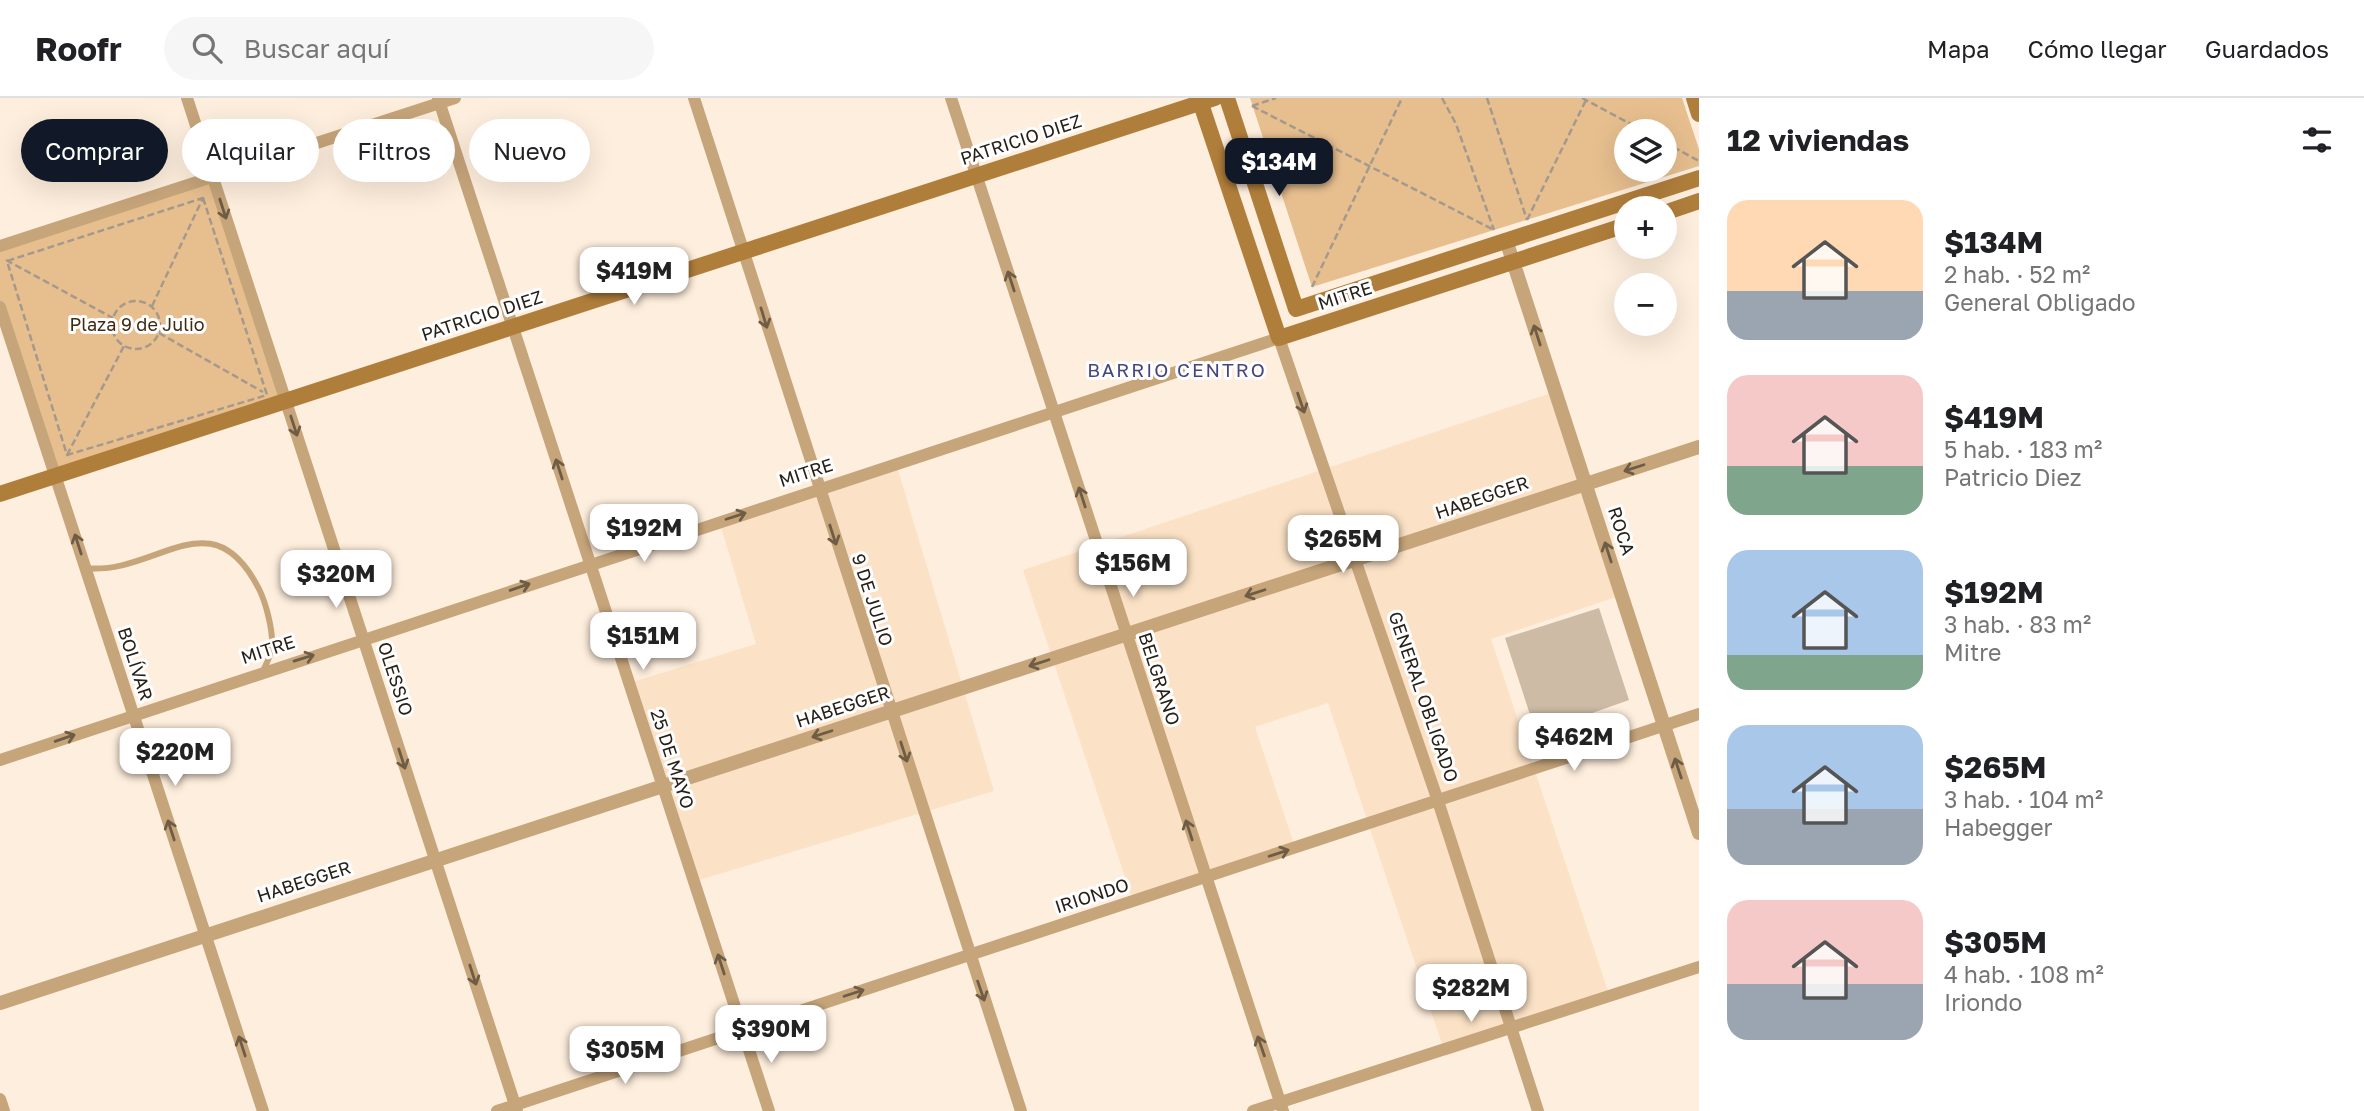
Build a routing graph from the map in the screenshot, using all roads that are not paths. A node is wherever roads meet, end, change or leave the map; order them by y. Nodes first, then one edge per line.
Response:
1 (187, 98) edge
2 (455, 98) edge
3 (694, 98) edge
4 (951, 98) edge
5 (1227, 98) edge
6 (1694, 98) edge
7 (1205, 99) edge
8 (439, 101) edge
9 (1699, 114) edge
10 (194, 119) edge
11 (319, 141) edge
12 (976, 175) junction
13 (1699, 177) edge
14 (197, 182) edge
15 (214, 182) edge
16 (1699, 201) edge
17 (1677, 209) edge
18 (1614, 229) edge
19 (1507, 240) junction
20 (0, 246) edge
21 (744, 253) junction
22 (1514, 262) junction
23 (0, 307) edge
24 (513, 326) junction
25 (1279, 338) junction
26 (286, 401) junction
27 (1054, 411) junction
28 (1699, 447) edge
29 (55, 476) junction
30 (1586, 484) junction
31 (818, 490) junction
32 (0, 494) edge
33 (1356, 561) junction
34 (590, 564) junction
35 (85, 568) junction
36 (1126, 634) junction
37 (363, 640) junction
38 (263, 671) junction
39 (891, 712) junction
40 (1699, 714) edge
41 (134, 715) junction
42 (1664, 726) junction
43 (0, 760) edge
44 (662, 785) junction
45 (1438, 801) junction
46 (1699, 833) edge
47 (435, 860) junction
48 (1204, 877) junction
49 (205, 935) junction
50 (969, 956) junction
51 (1699, 967) edge
52 (0, 1003) edge
53 (1512, 1028) junction
54 (742, 1029) junction
55 (0, 1099) edge
56 (1281, 1107) edge
57 (516, 1108) edge
58 (4, 1111) edge
59 (263, 1111) edge
60 (497, 1111) edge
61 (769, 1111) edge
62 (1021, 1111) edge
63 (1254, 1111) edge
64 (1538, 1111) edge

1 - 10 street, OLESSIO
2 - 8 street
3 - 21 street, 9 DE JULIO
4 - 12 street, BELGRANO
5 - 19 main road, MITRE
6 - 9 main road
7 - 12 main road, PATRICIO DIEZ
7 - 25 main road, GENERAL OBLIGADO
8 - 11 street
8 - 24 street, 25 DE MAYO
12 - 21 main road, PATRICIO DIEZ
27 -> 12 street, BELGRANO
13 - 19 main road, MITRE
14 - 20 street
15 -> 26 street, OLESSIO
16 - 17 main road
18 - 22 main road, MITRE
19 - 22 street, ROCA
21 - 24 main road, PATRICIO DIEZ
21 -> 31 street, 9 DE JULIO
22 - 25 main road, MITRE
30 -> 22 street, ROCA
23 - 29 street, BOLÍVAR
24 - 26 main road, PATRICIO DIEZ
34 -> 24 street, 25 DE MAYO
25 - 27 street, MITRE
25 -> 33 street, GENERAL OBLIGADO
26 - 29 main road, PATRICIO DIEZ
26 -> 37 street, OLESSIO
27 - 31 street, MITRE
36 -> 27 street, BELGRANO
28 -> 30 street, HABEGGER
29 - 32 main road, PATRICIO DIEZ
35 -> 29 street, BOLÍVAR
30 - 33 street, HABEGGER
42 -> 30 street, ROCA
34 -> 31 street, MITRE
31 -> 39 street, 9 DE JULIO
33 -> 36 street, HABEGGER
33 - 45 street, GENERAL OBLIGADO
37 -> 34 street, MITRE
34 - 44 street, 25 DE MAYO
35 - 38 lane
35 - 41 street, BOLÍVAR
36 -> 39 street, HABEGGER
48 -> 36 street, BELGRANO
38 -> 37 street, MITRE
37 -> 47 street, OLESSIO
38 - 41 street, MITRE
39 -> 44 street, HABEGGER
39 -> 50 street, 9 DE JULIO
40 - 42 street, IRIONDO
43 -> 41 street, MITRE
49 -> 41 street, BOLÍVAR
42 - 45 street, IRIONDO
46 -> 42 street, ROCA
44 - 47 street, HABEGGER
54 -> 44 street, 25 DE MAYO
48 -> 45 street, IRIONDO
45 - 53 street, GENERAL OBLIGADO
47 - 49 street, HABEGGER
47 -> 57 street, OLESSIO
48 - 50 street, IRIONDO
56 -> 48 street, BELGRANO
49 - 52 street, HABEGGER
59 -> 49 street, BOLÍVAR
54 -> 50 street, IRIONDO
50 -> 62 street, 9 DE JULIO
51 - 53 street
53 - 56 street
53 - 64 street, GENERAL OBLIGADO
54 - 57 street, IRIONDO
54 - 61 street, 25 DE MAYO
55 - 58 street
56 - 63 street
57 - 60 street, IRIONDO

